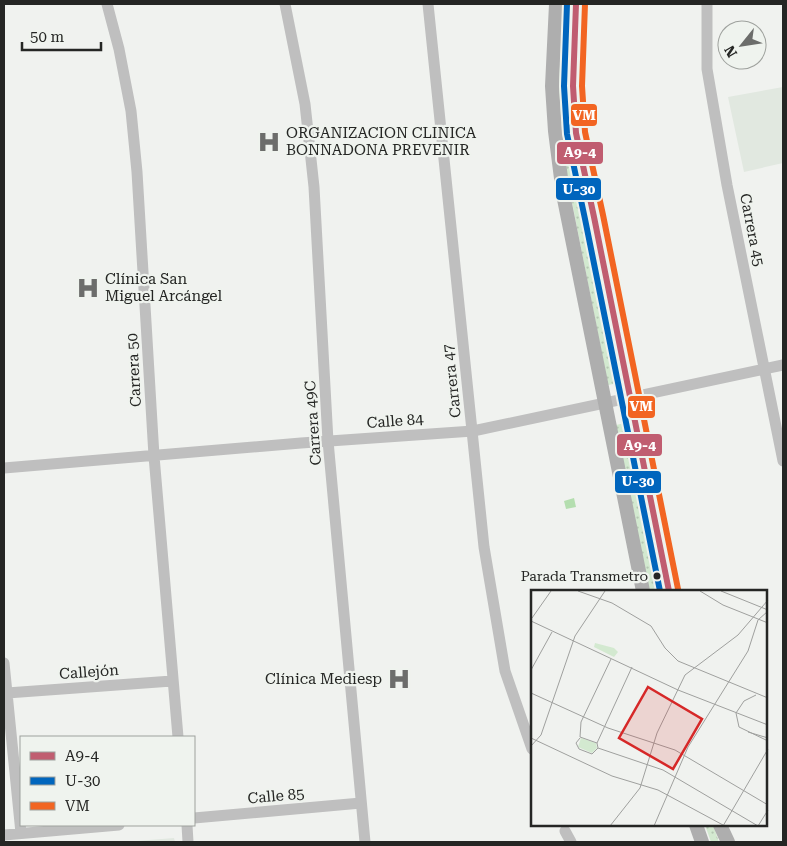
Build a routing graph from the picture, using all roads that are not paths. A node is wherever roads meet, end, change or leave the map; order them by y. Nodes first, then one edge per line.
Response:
1 (107, 4) edge
2 (285, 4) edge
3 (428, 4) edge
4 (556, 4) edge
5 (576, 4) edge
6 (707, 4) edge
7 (588, 190) junction
8 (563, 194) junction
9 (783, 364) edge
10 (764, 369) junction
11 (630, 397) junction
12 (605, 403) junction
13 (473, 431) junction
14 (328, 441) junction
15 (154, 456) junction
16 (783, 461) edge
17 (4, 468) edge
18 (643, 590) edge
19 (669, 590) edge
20 (4, 663) edge
21 (172, 681) junction
22 (7, 693) junction
23 (178, 736) edge
24 (531, 746) edge
25 (361, 803) junction
26 (20, 814) edge
27 (195, 818) edge
28 (21, 826) edge
29 (107, 826) edge
30 (187, 826) edge
31 (696, 826) edge
32 (720, 826) edge
33 (565, 831) dead end
34 (22, 833) junction
35 (4, 835) edge
36 (188, 842) edge
37 (365, 842) edge
38 (571, 842) edge
39 (702, 842) edge
40 (728, 842) edge

1 - 15 street, Carrera 50
2 - 14 street, Carrera 49C
3 - 13 street, Carrera 47
4 - 8 main road
5 - 7 main road
6 - 10 street, Carrera 45
7 - 8 main road
7 - 11 main road
8 - 12 main road
9 - 10 street, Calle 84
10 - 11 street, Calle 84
10 - 16 street, Carrera 45
11 - 12 street, Calle 84
11 - 19 main road
12 - 13 street, Calle 84
12 - 18 main road
13 - 14 street, Calle 84
13 - 24 street, Carrera 47
14 - 15 street, Calle 84
14 - 25 street, Carrera 49C
15 - 17 street, Calle 84
15 - 21 street, Carrera 50
20 - 22 street
21 - 22 street, Callejón
21 - 23 street, Carrera 50
22 - 26 street
25 - 27 street, Calle 85
25 - 37 street, Carrera 49C
28 - 34 street
29 - 34 street
30 - 36 street
31 - 39 main road
32 - 40 main road
33 - 38 street
34 - 35 street

